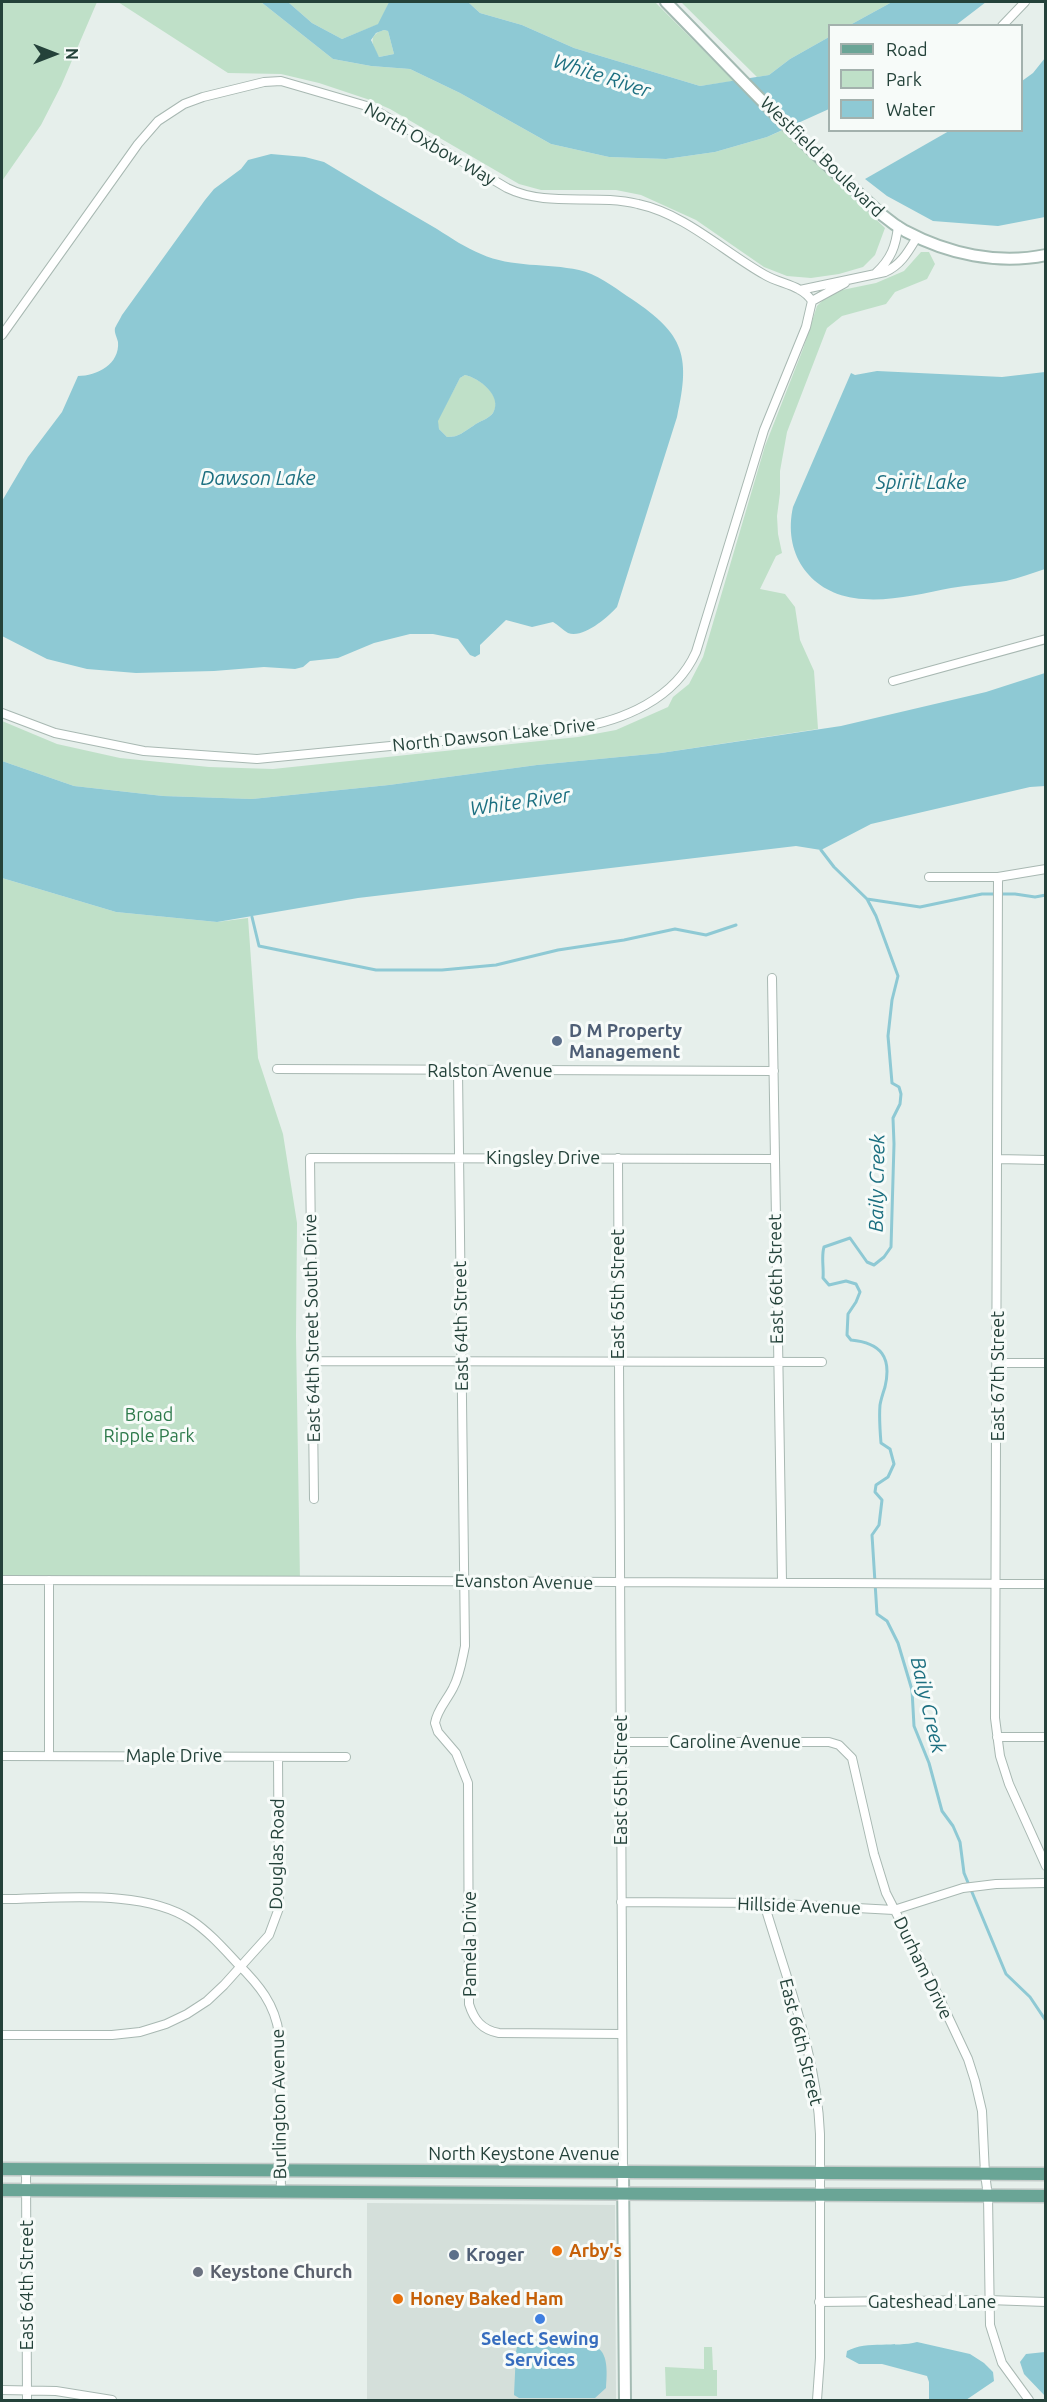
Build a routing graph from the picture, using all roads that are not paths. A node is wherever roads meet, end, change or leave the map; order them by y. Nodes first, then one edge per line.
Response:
1 (666, 2) edge
2 (1025, 2) edge
3 (1004, 24) edge
4 (898, 226) junction
5 (917, 237) junction
6 (1046, 255) edge
7 (880, 273) junction
8 (849, 280) junction
9 (800, 290) junction
10 (810, 298) junction
11 (2, 334) edge
12 (1046, 639) edge
13 (893, 681) dead end
14 (2, 713) edge
15 (1046, 869) edge
16 (929, 877) dead end
17 (998, 877) junction
18 (772, 978) dead end
19 (277, 1069) dead end
20 (459, 1071) junction
21 (774, 1071) junction
22 (310, 1158) joint
23 (459, 1158) junction
24 (618, 1158) junction
25 (775, 1159) junction
26 (997, 1159) junction
27 (1046, 1160) edge
28 (313, 1361) junction
29 (462, 1361) junction
30 (618, 1361) junction
31 (777, 1362) junction
32 (822, 1362) dead end
33 (998, 1362) junction
34 (1046, 1363) edge
35 (314, 1499) dead end
36 (2, 1580) edge
37 (50, 1580) junction
38 (464, 1581) junction
39 (782, 1581) junction
40 (620, 1583) junction
41 (997, 1583) junction
42 (1046, 1584) edge
43 (997, 1737) junction
44 (1046, 1737) edge
45 (620, 1742) junction
46 (848, 1752) joint
47 (2, 1756) edge
48 (49, 1756) junction
49 (278, 1756) junction
50 (346, 1757) dead end
51 (1046, 1866) edge
52 (1046, 1882) edge
53 (2, 1899) edge
54 (621, 1902) junction
55 (764, 1903) junction
56 (894, 1910) junction
57 (241, 1967) junction
58 (622, 2034) junction
59 (2, 2035) edge
60 (2, 2169) edge
61 (27, 2169) junction
62 (281, 2171) junction
63 (623, 2172) junction
64 (1046, 2174) edge
65 (819, 2184) junction
66 (986, 2185) junction
67 (2, 2190) edge
68 (27, 2191) junction
69 (281, 2192) junction
70 (623, 2194) junction
71 (1046, 2196) edge
72 (988, 2300) junction
73 (819, 2302) junction
74 (1046, 2302) edge
75 (2, 2390) edge
76 (27, 2390) junction
77 (27, 2400) edge
78 (112, 2400) edge
79 (625, 2400) edge
80 (817, 2400) edge
81 (1029, 2400) edge

1 - 4 street, Westfield Boulevard
2 - 3 street
4 - 5 street, Westfield Boulevard
4 - 7 street
5 - 6 street, Westfield Boulevard
5 - 7 street
7 - 8 street
8 - 9 street
8 - 10 street
9 - 10 street, North Oxbow Way
9 - 11 street, North Oxbow Way
10 - 14 street, North Dawson Lake Drive
12 - 13 street
15 - 17 street
16 - 17 street
17 - 26 street, East 67th Street
18 - 21 street, East 66th Street
19 - 20 street, Ralston Avenue
20 - 21 street, Ralston Avenue
20 - 23 street, East 64th Street
21 - 25 street, East 66th Street
22 - 23 street, Kingsley Drive
22 - 28 street, East 64th Street South Drive
23 - 24 street, Kingsley Drive
23 - 29 street, East 64th Street
24 - 25 street, Kingsley Drive
24 - 30 street, East 65th Street
25 - 31 street, East 66th Street
26 - 27 street
26 - 33 street, East 67th Street
28 - 29 street
28 - 35 street, East 64th Street South Drive
29 - 30 street
29 - 38 street, East 64th Street
30 - 31 street
30 - 40 street, East 65th Street
31 - 32 street
31 - 39 street, East 66th Street
33 - 34 street
33 - 41 street, East 67th Street
36 - 37 street, Evanston Avenue
37 - 38 street, Evanston Avenue
37 - 48 street
38 - 40 street, Evanston Avenue
38 - 58 street, Pamela Drive
39 - 40 street, Evanston Avenue
39 - 41 street, Evanston Avenue
40 - 45 street, East 65th Street
41 - 42 street, Evanston Avenue
41 - 43 street, East 67th Street
43 - 44 street
43 - 51 street, East 67th Street
45 - 46 street, Caroline Avenue
45 - 54 street, East 65th Street
46 - 56 street, Durham Drive
47 - 48 street, Maple Drive
48 - 49 street, Maple Drive
49 - 50 street, Maple Drive
49 - 57 street, Douglas Road
52 - 56 street, Hillside Avenue
53 - 57 street, Burlington Avenue
54 - 55 street, Hillside Avenue
54 - 58 street, East 65th Street
55 - 56 street, Hillside Avenue
55 - 65 street, East 66th Street
56 - 66 street, Durham Drive
57 - 59 street, Douglas Road
57 - 62 street, Burlington Avenue
58 - 63 street, East 65th Street
60 - 61 main road, North Keystone Avenue
61 - 62 main road, North Keystone Avenue
61 - 68 street, East 64th Street
62 - 63 main road, North Keystone Avenue
62 - 69 street, Burlington Avenue
63 - 65 main road, North Keystone Avenue
63 - 70 street, East 65th Street
64 - 66 main road, North Keystone Avenue
65 - 66 main road, North Keystone Avenue
65 - 66 main road, North Keystone Avenue
65 - 70 main road, North Keystone Avenue
65 - 73 street, East 66th Street
66 - 71 main road, North Keystone Avenue
66 - 72 street, Durham Drive
67 - 68 main road, North Keystone Avenue
68 - 69 main road, North Keystone Avenue
68 - 76 street, East 64th Street
69 - 70 main road, North Keystone Avenue
70 - 79 street, East 65th Street
72 - 73 street, Gateshead Lane
72 - 74 street, Gateshead Lane
72 - 81 street, Durham Drive
73 - 80 street, East 66th Street
75 - 76 street
76 - 77 street, East 64th Street
76 - 78 street

